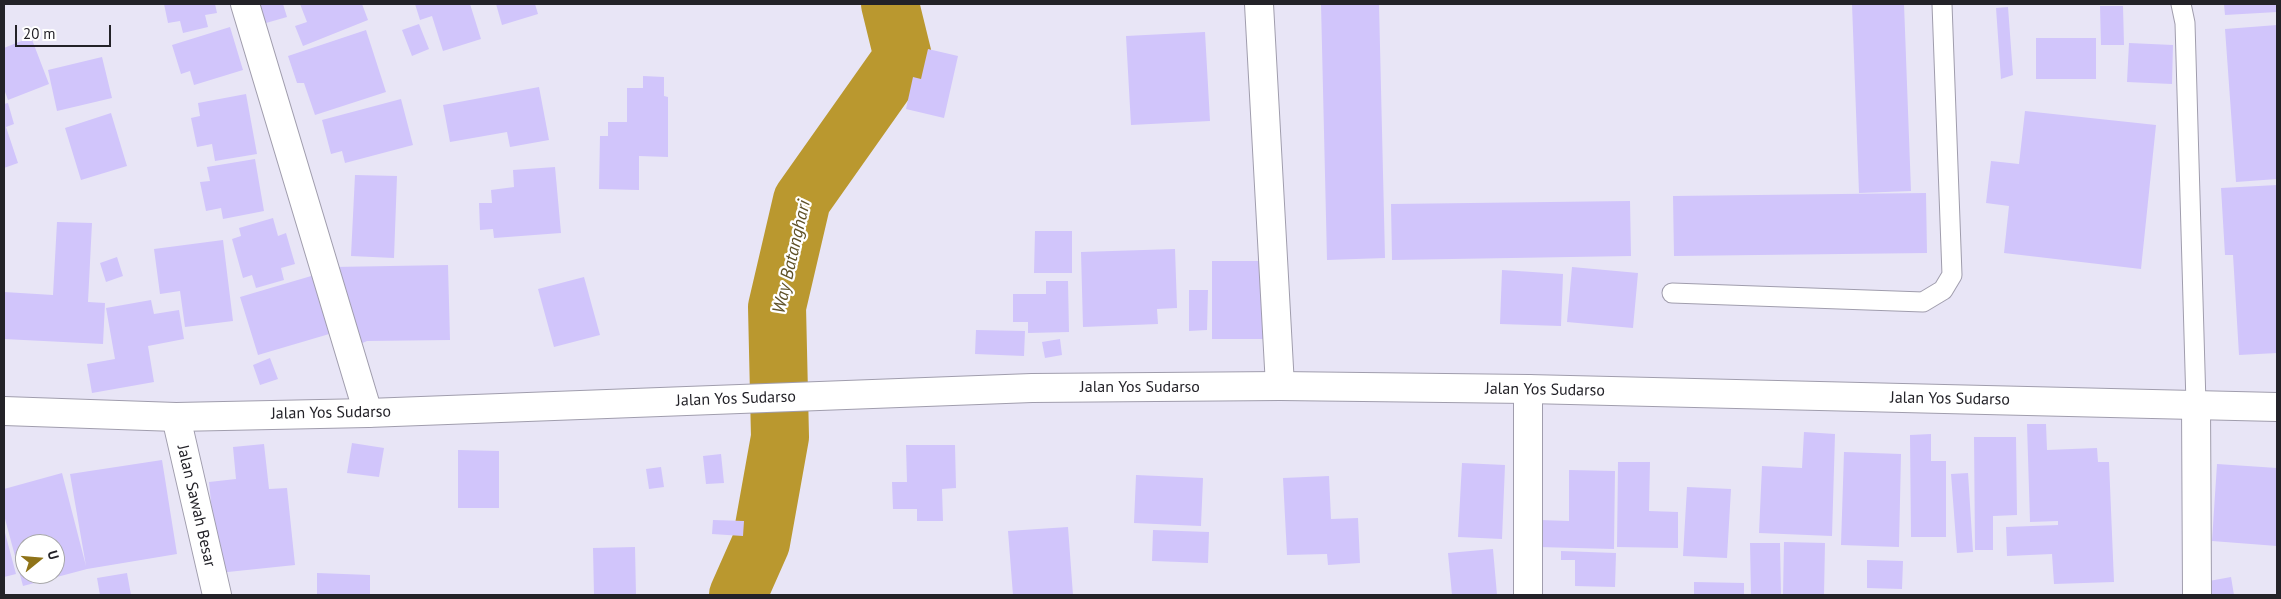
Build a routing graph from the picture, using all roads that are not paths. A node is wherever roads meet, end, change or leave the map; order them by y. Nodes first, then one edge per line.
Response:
1 (245, 4) edge
2 (1259, 4) edge
3 (1942, 4) edge
4 (2181, 4) edge
5 (1672, 293) dead end
6 (1280, 386) junction
7 (1528, 389) junction
8 (2196, 404) junction
9 (2277, 406) edge
10 (4, 412) edge
11 (368, 413) junction
12 (176, 417) junction
13 (217, 595) edge
14 (1528, 595) edge
15 (2197, 595) edge

1 - 11 street
2 - 6 street
3 - 5 lane
4 - 8 lane
6 - 7 street, Jalan Yos Sudarso
6 - 11 street, Jalan Yos Sudarso
7 - 8 street, Jalan Yos Sudarso
7 - 14 street
8 - 9 street, Jalan Yos Sudarso
8 - 15 street
10 - 12 street, Jalan Yos Sudarso
11 - 12 street, Jalan Yos Sudarso
12 - 13 street, Jalan Sawah Besar

